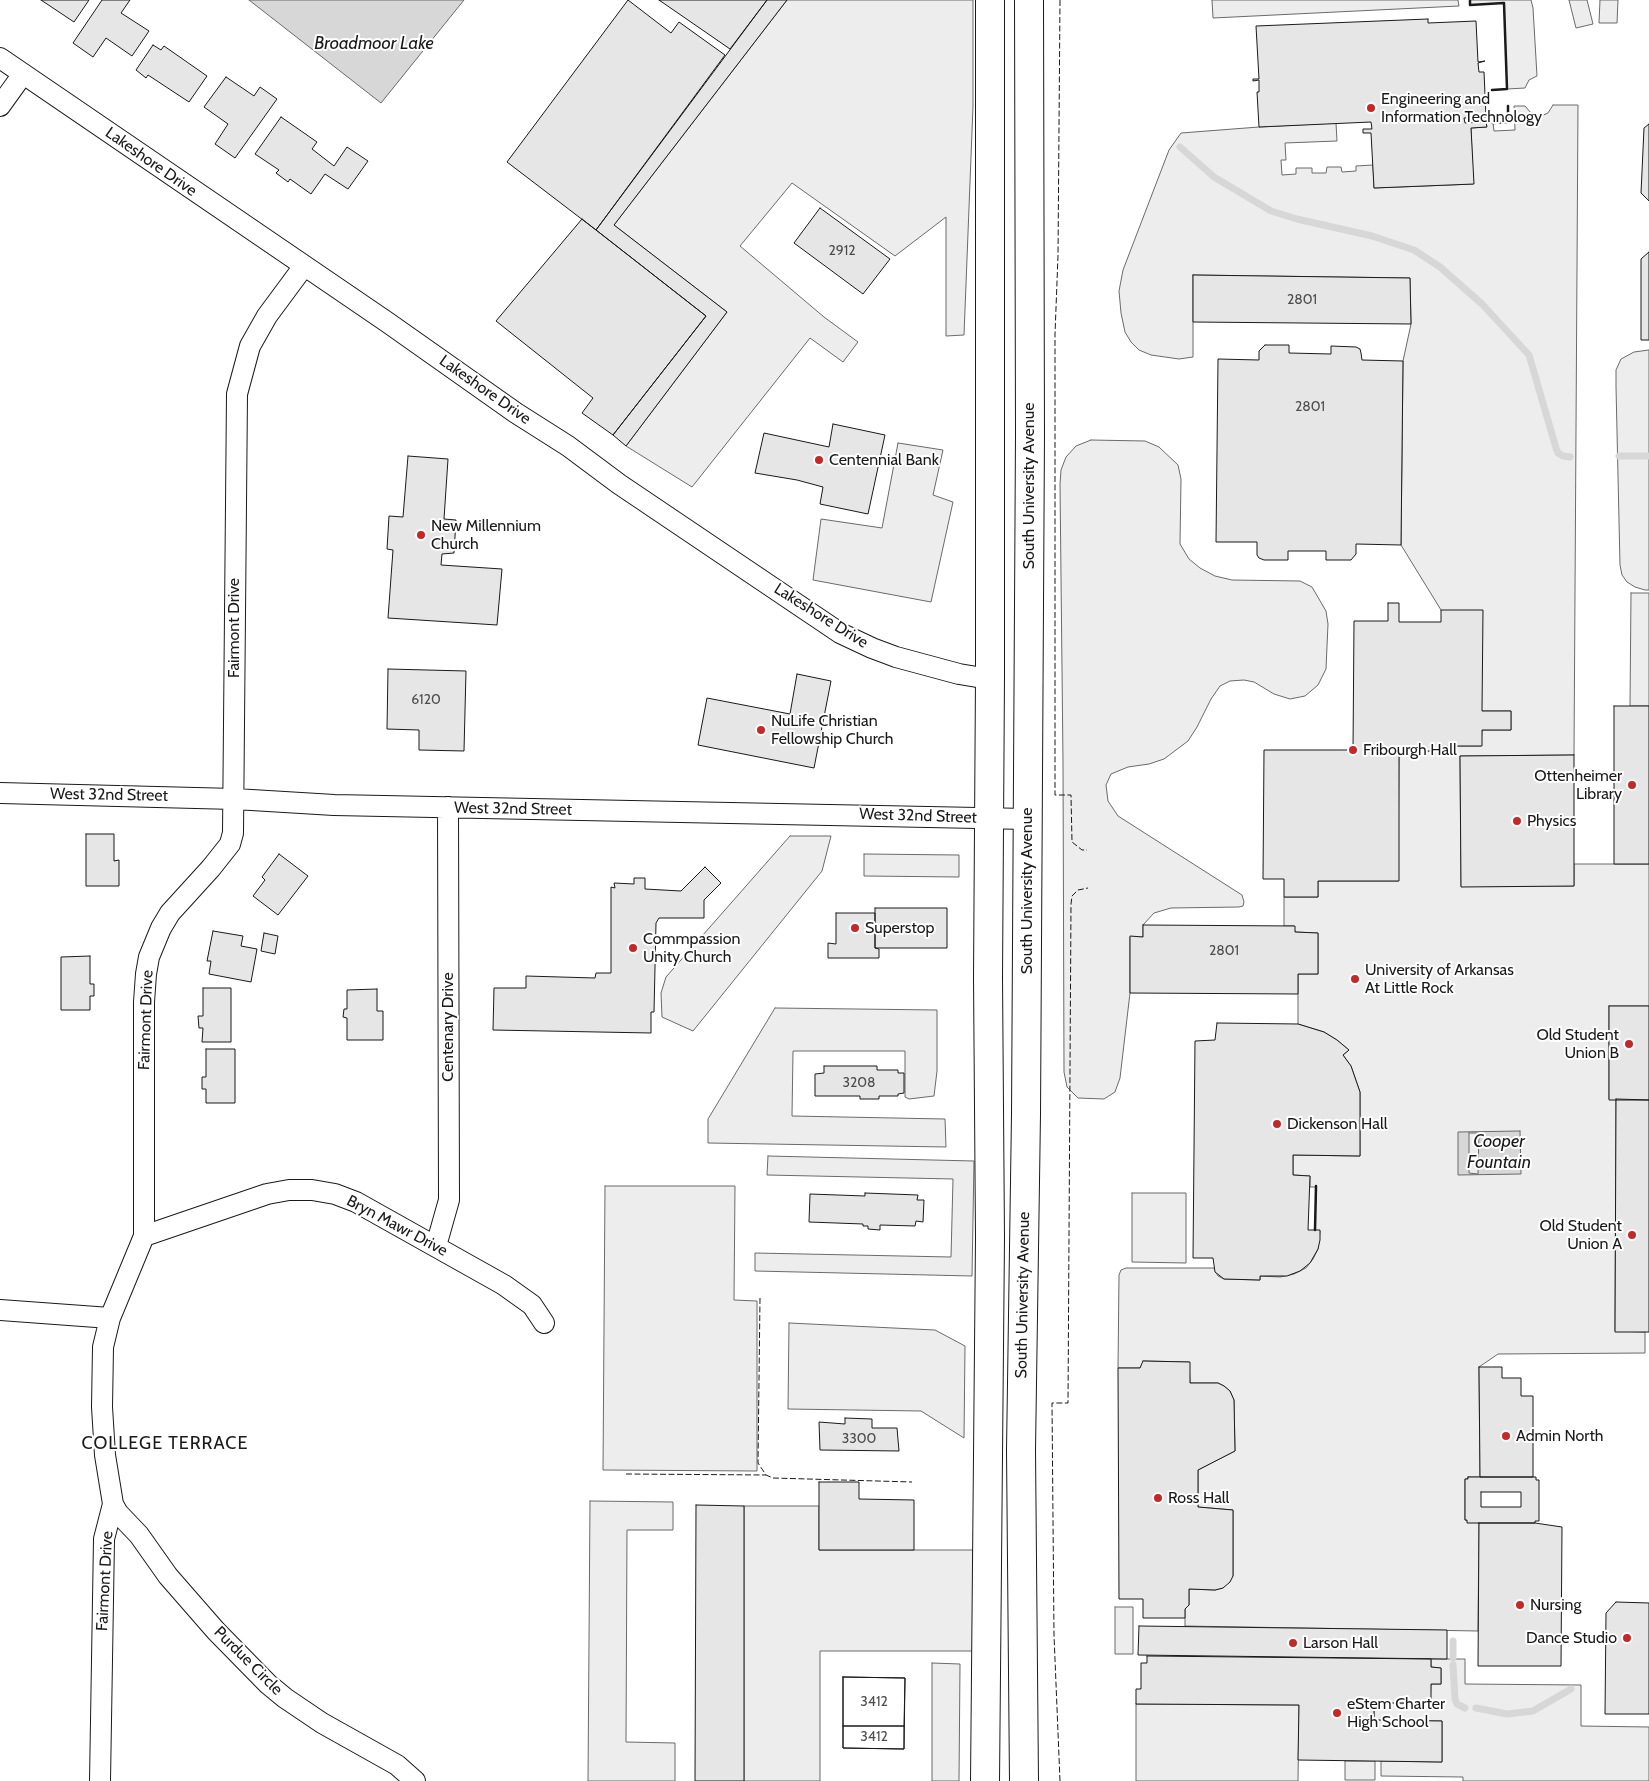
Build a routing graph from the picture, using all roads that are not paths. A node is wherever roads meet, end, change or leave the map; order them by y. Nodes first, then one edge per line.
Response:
1 (990, 0) edge
2 (1029, 0) edge
3 (0, 58) edge
4 (22, 74) junction
5 (0, 106) edge
6 (304, 266) junction
7 (990, 677) junction
8 (0, 793) edge
9 (234, 799) junction
10 (448, 807) junction
11 (990, 818) junction
12 (1027, 819) junction
13 (144, 1236) junction
14 (436, 1246) junction
15 (0, 1310) edge
16 (110, 1318) junction
17 (544, 1323) dead end
18 (113, 1504) junction
19 (100, 1781) edge
20 (415, 1781) edge
21 (985, 1781) edge
22 (1024, 1781) edge

1 - 7 main road, South University Avenue
2 - 12 main road, South University Avenue
3 - 4 street, Lakeshore Drive
4 - 5 street
4 - 6 street, Lakeshore Drive
6 - 7 street, Lakeshore Drive
6 - 9 street, Fairmont Drive
7 - 11 main road, South University Avenue
8 - 9 street, West 32nd Street
9 - 10 street, West 32nd Street
9 - 13 street, Fairmont Drive
10 - 11 street, West 32nd Street
10 - 14 street, Centenary Drive
11 - 12 street, West 32nd Street
11 - 21 main road, South University Avenue
12 - 22 main road, South University Avenue
13 - 14 street, Bryn Mawr Drive
13 - 16 street, Fairmont Drive
14 - 17 street, Bryn Mawr Drive
15 - 16 street
16 - 18 street, Fairmont Drive
18 - 19 street, Fairmont Drive
18 - 20 street, Purdue Circle

